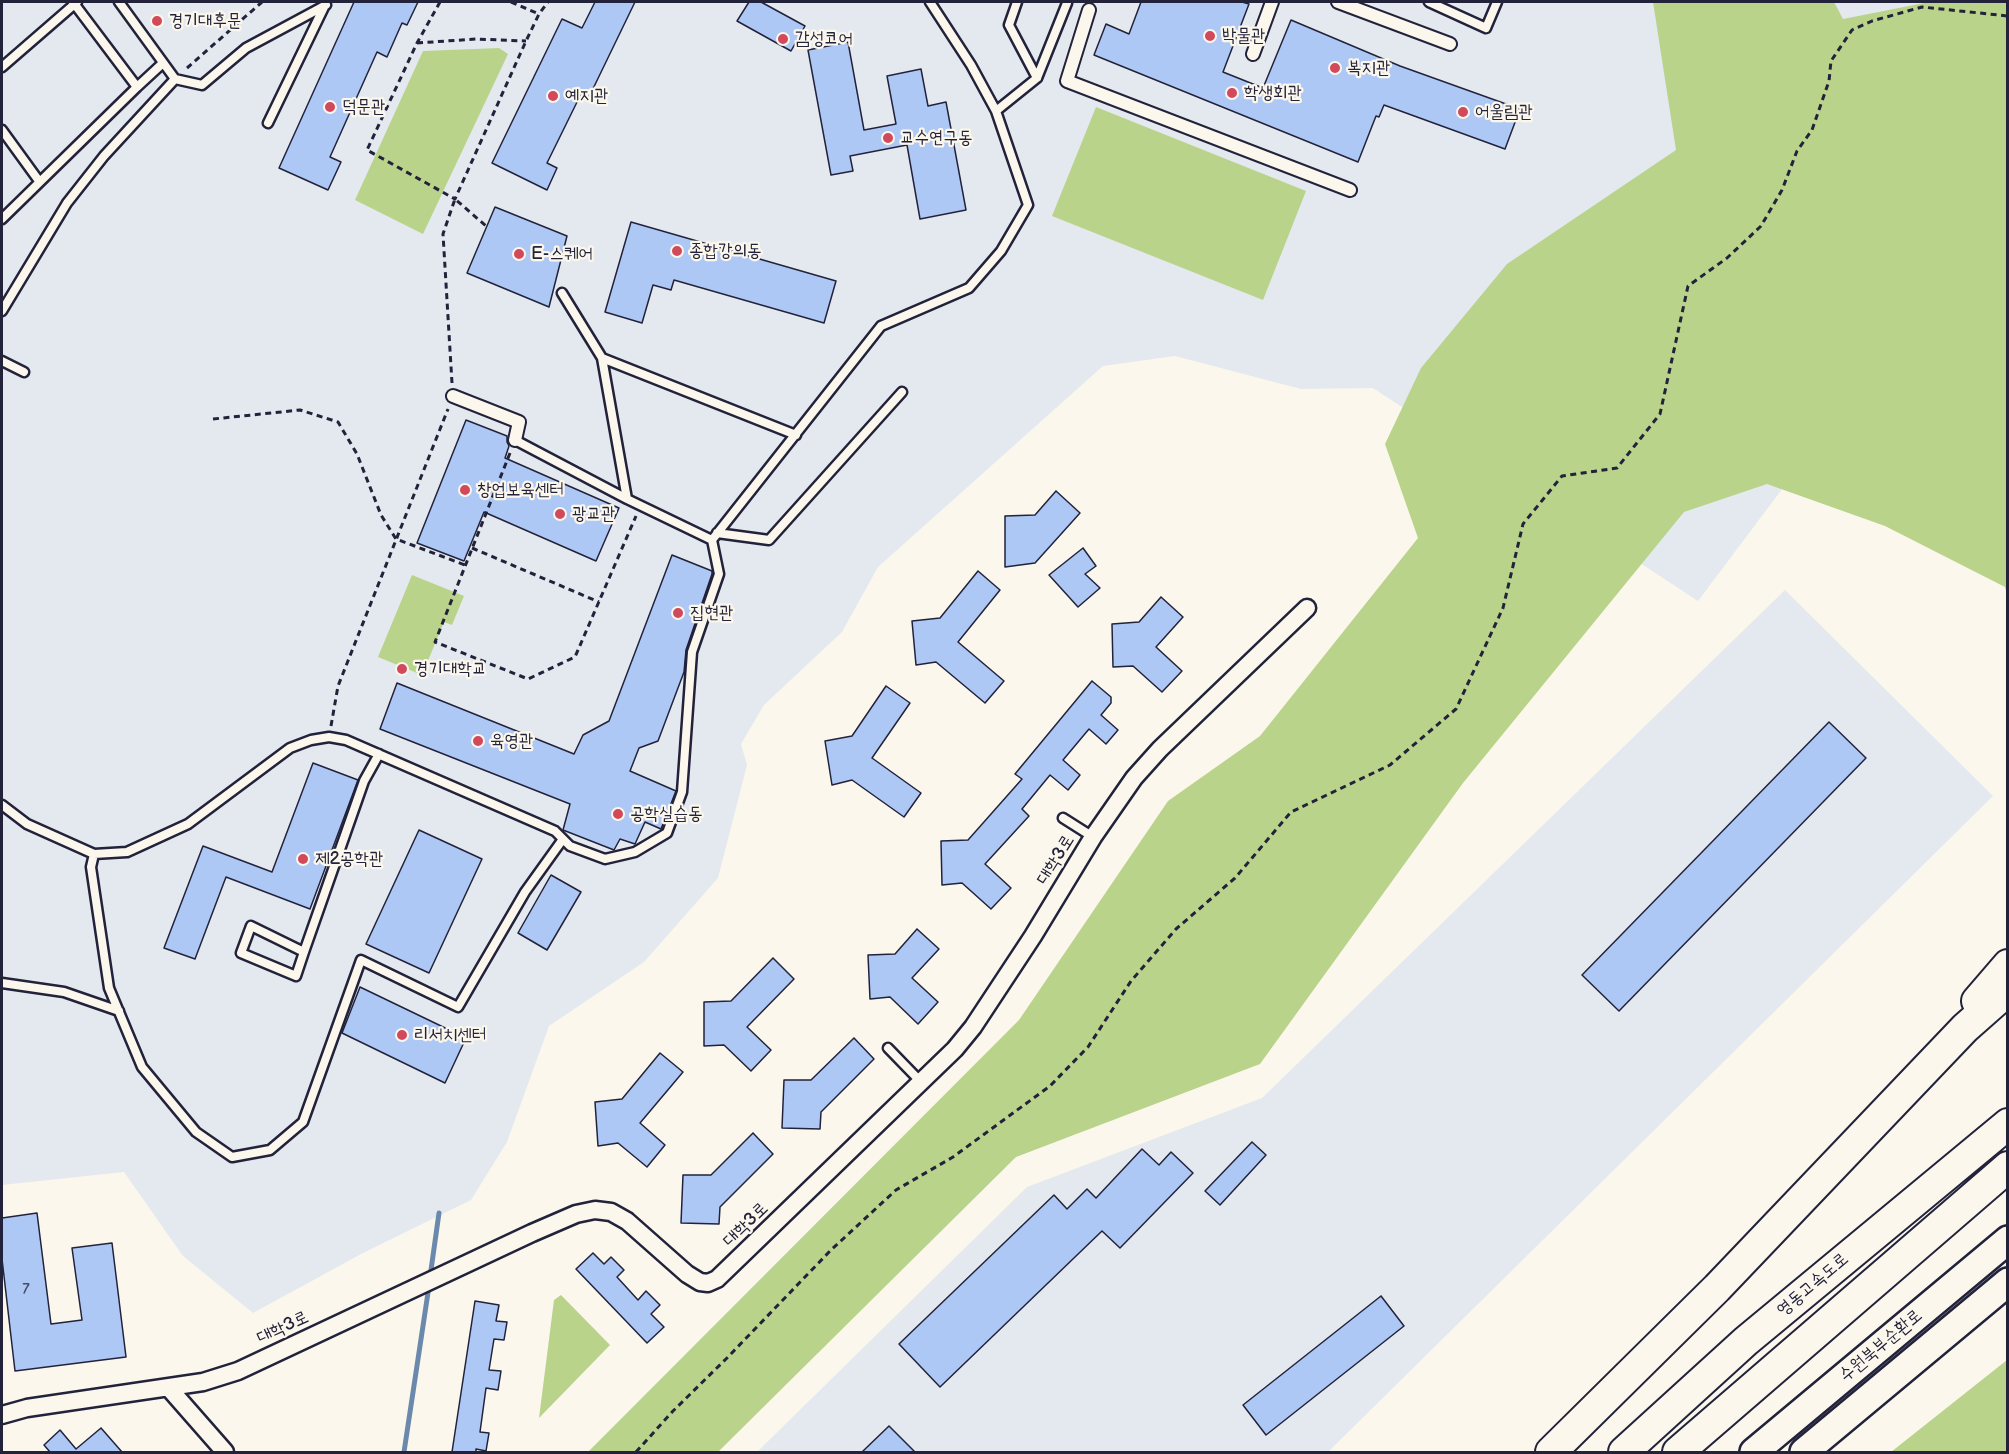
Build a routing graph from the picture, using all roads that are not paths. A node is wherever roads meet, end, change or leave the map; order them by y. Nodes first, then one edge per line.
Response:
1 (75, 2) edge
2 (120, 2) edge
3 (930, 2) edge
4 (1017, 2) edge
5 (1272, 2) edge
6 (1338, 2) edge
7 (1429, 2) edge
8 (1497, 2) edge
9 (326, 3) edge
10 (1067, 3) dead end
11 (1089, 10) dead end
12 (1450, 44) dead end
13 (1253, 54) dead end
14 (163, 63) junction
15 (2, 67) edge
16 (1037, 78) junction
17 (175, 79) junction
18 (137, 87) junction
19 (996, 111) junction
20 (268, 123) dead end
21 (2, 130) edge
22 (39, 181) junction
23 (1350, 190) dead end
24 (2, 219) edge
25 (562, 293) dead end
26 (2, 311) edge
27 (602, 358) junction
28 (2, 361) edge
29 (24, 372) dead end
30 (902, 392) dead end
31 (453, 396) road end
32 (796, 435) junction
33 (515, 440) joint
34 (627, 499) junction
35 (715, 537) junction
36 (1307, 608) dead end
37 (379, 754) junction
38 (2, 805) edge
39 (1063, 818) dead end
40 (1094, 837) junction
41 (563, 839) junction
42 (94, 854) junction
43 (304, 952) junction
44 (2007, 965) edge
45 (2, 982) edge
46 (2007, 990) edge
47 (119, 1011) junction
48 (888, 1048) dead end
49 (921, 1082) junction
50 (2007, 1124) edge
51 (1838, 1162) junction
52 (2007, 1167) edge
53 (2007, 1240) edge
54 (2007, 1282) edge
55 (168, 1387) junction
56 (2, 1415) edge
57 (225, 1452) edge
58 (1551, 1452) edge
59 (1624, 1452) edge
60 (1678, 1452) edge
61 (1754, 1452) edge
62 (1804, 1452) edge

1 - 15 lane
1 - 18 lane
2 - 14 lane
3 - 19 lane
4 - 16 lane
5 - 13 street
6 - 12 street
7 - 8 lane
9 - 17 lane
9 - 20 lane
10 - 16 lane
11 - 23 street
14 - 17 lane
14 - 18 lane
16 - 19 lane
17 - 26 lane
18 - 22 lane
19 - 32 lane
21 - 22 lane
22 - 24 lane
25 - 27 lane
27 - 32 lane
27 - 34 lane
28 - 29 lane
30 - 35 lane
31 - 33 street
32 - 35 lane
33 - 34 lane
34 - 35 lane
35 - 41 lane
36 - 40 street, 대학3로
37 - 41 lane
37 - 42 lane
37 - 43 lane
38 - 42 lane
39 - 40 lane
40 - 49 street, 대학3로
41 - 47 lane
42 - 47 lane
43 - 43 lane
44 - 51 highway
45 - 47 lane
46 - 51 highway
48 - 49 lane
49 - 55 street, 대학3로
50 - 59 highway, 영동고속도로
51 - 58 highway
52 - 60 highway, 영동고속도로
53 - 61 highway, 수원북부순환로
54 - 62 highway, 수원북부순환로
55 - 56 street, 대학3로
55 - 57 street

